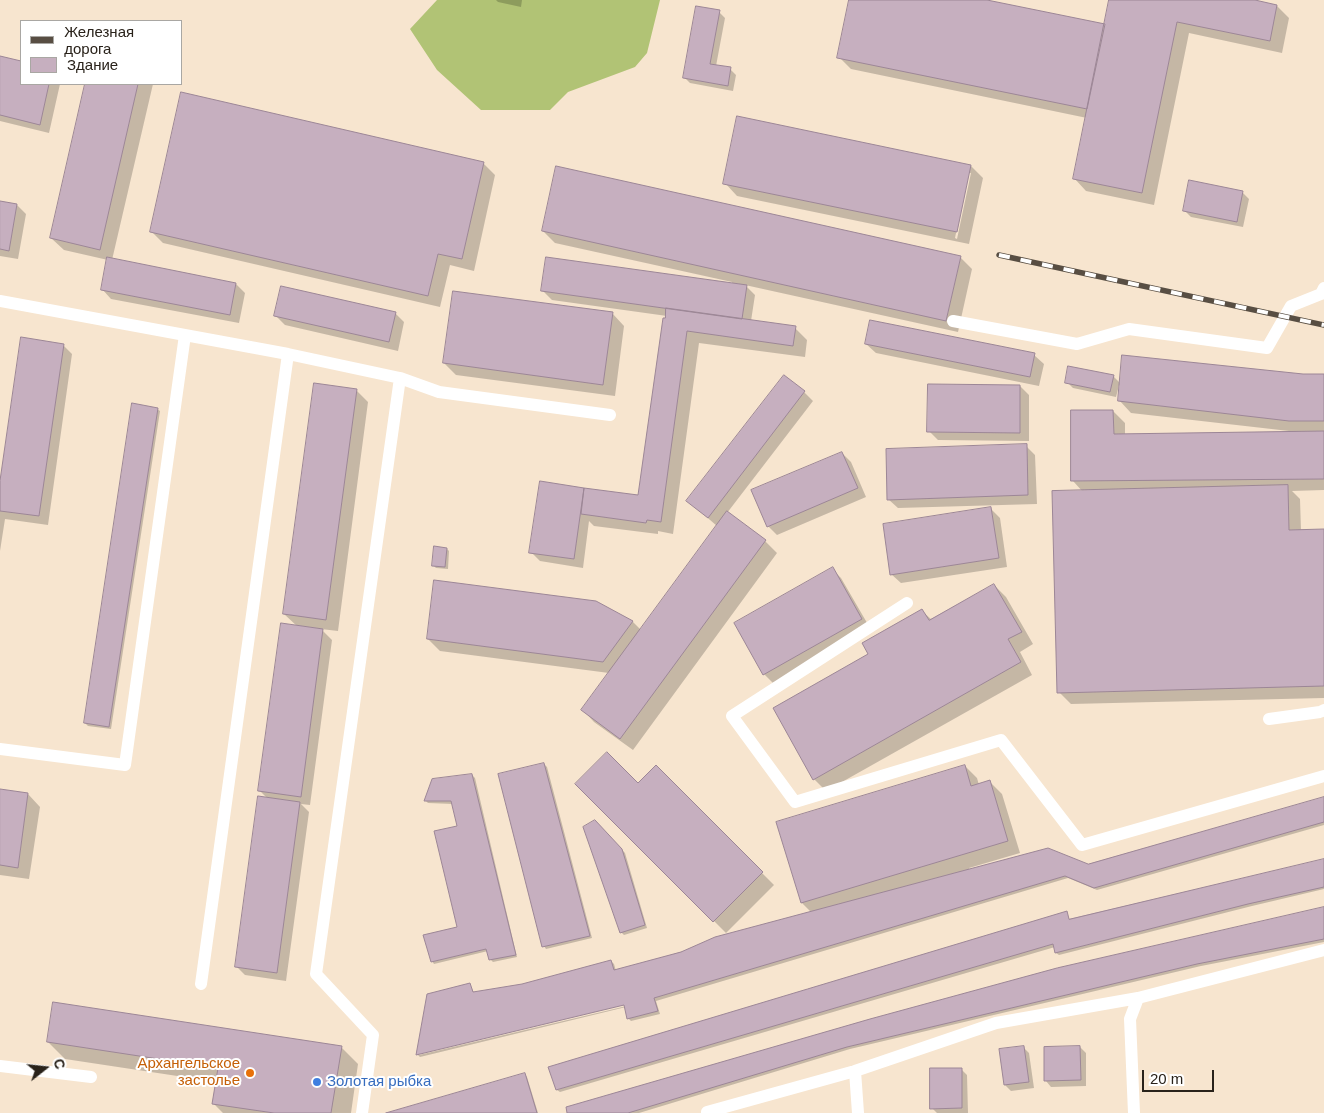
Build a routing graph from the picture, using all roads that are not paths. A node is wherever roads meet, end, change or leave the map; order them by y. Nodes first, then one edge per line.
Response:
1 (1324, 288) edge
2 (0, 301) edge
3 (953, 321) dead end
4 (185, 335) junction
5 (288, 354) junction
6 (400, 378) junction
7 (610, 415) dead end
8 (907, 604) dead end
9 (1324, 710) edge
10 (1269, 719) dead end
11 (0, 749) edge
12 (1324, 776) edge
13 (1324, 950) edge
14 (201, 984) dead end
15 (1138, 998) junction
16 (0, 1066) edge
17 (855, 1071) junction
18 (91, 1077) dead end
19 (707, 1112) edge
20 (362, 1113) edge
21 (858, 1113) edge
22 (1134, 1113) edge

1 - 3 lane
2 - 4 lane
4 - 5 lane
4 - 11 lane
5 - 6 lane
5 - 14 lane
6 - 7 lane
6 - 20 lane
8 - 12 lane
9 - 10 lane
13 - 15 lane
15 - 17 lane
15 - 22 lane
16 - 18 lane
17 - 19 lane
17 - 21 lane

